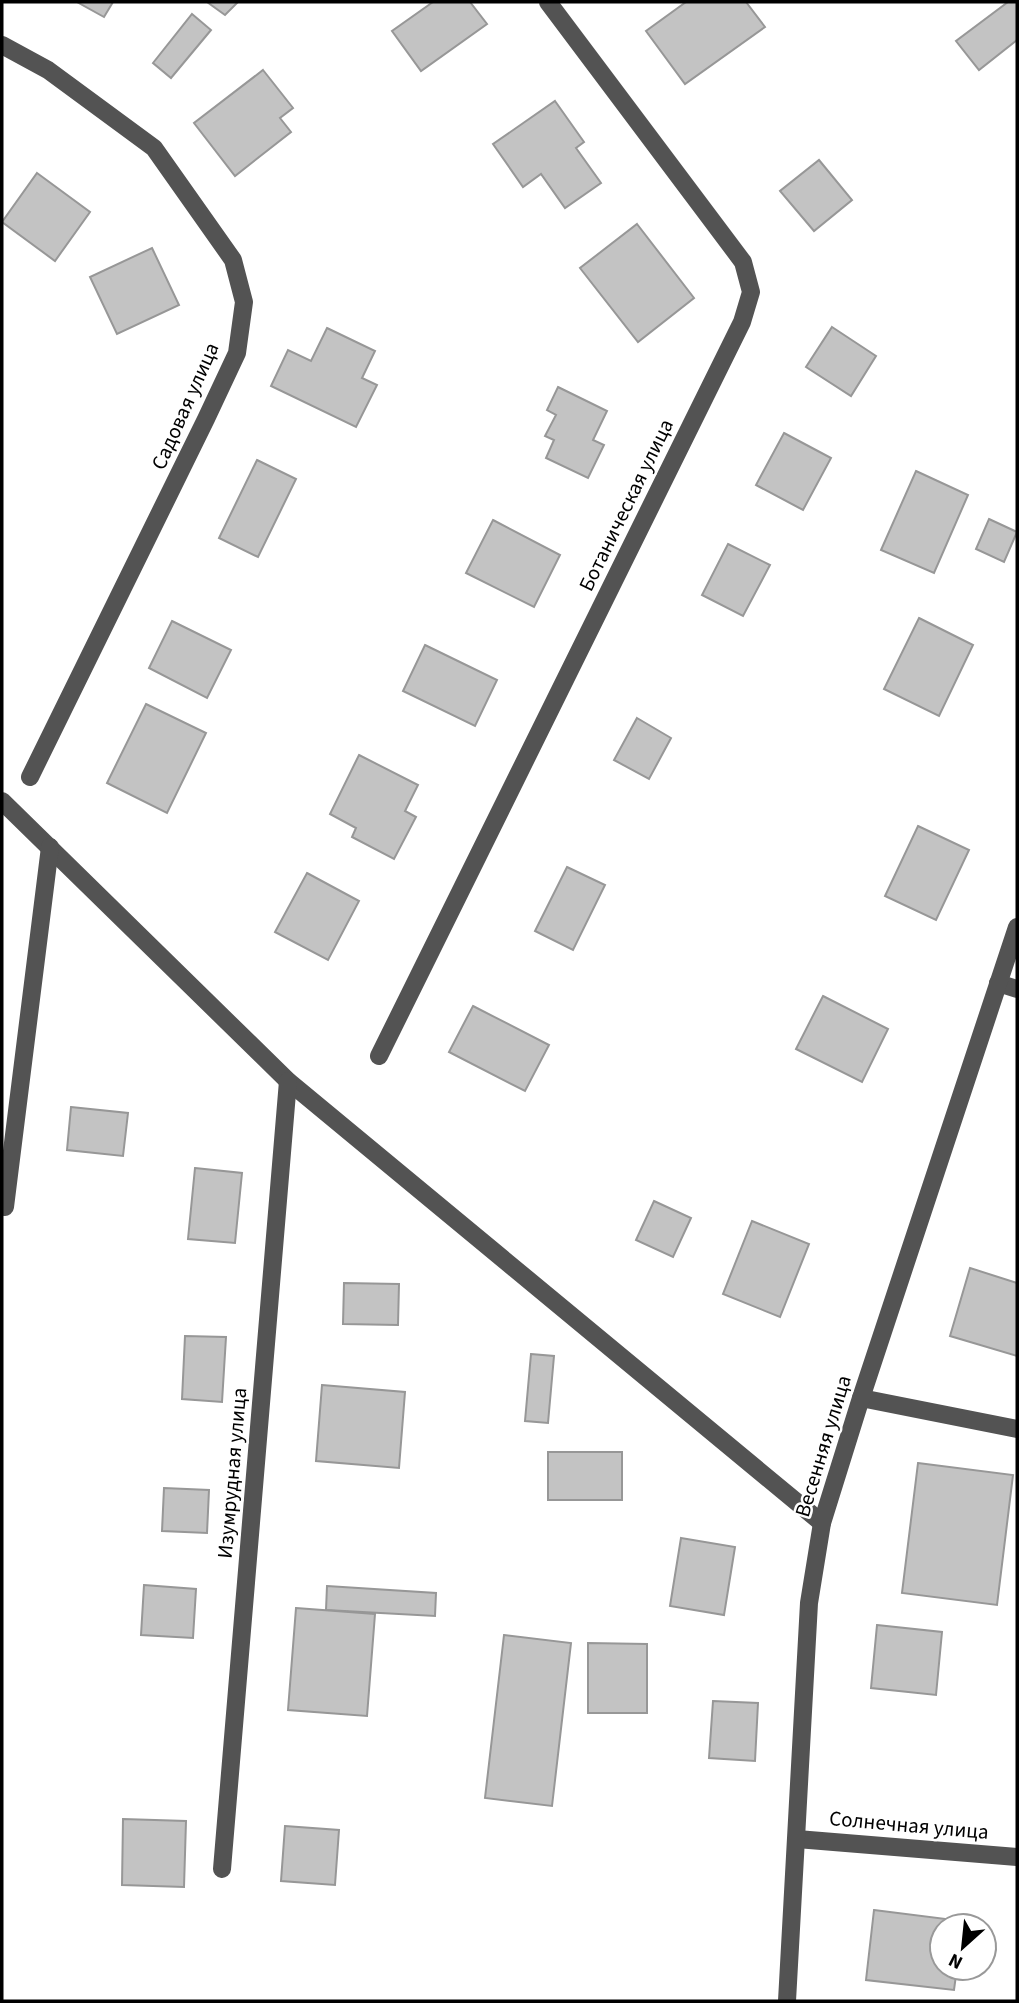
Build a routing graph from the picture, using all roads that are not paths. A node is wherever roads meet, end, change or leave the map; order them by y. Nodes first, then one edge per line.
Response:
1 (548, 2) edge
2 (2, 45) edge
3 (30, 777) dead end
4 (2, 801) edge
5 (50, 847) junction
6 (1017, 927) edge
7 (998, 983) junction
8 (1017, 989) edge
9 (379, 1056) dead end
10 (288, 1080) junction
11 (5, 1207) dead end
12 (861, 1398) junction
13 (1017, 1429) edge
14 (822, 1523) junction
15 (797, 1839) junction
16 (1017, 1857) edge
17 (222, 1869) dead end
18 (787, 2001) edge

1 - 9 street, Ботаническая улица
2 - 3 street, Садовая улица
4 - 5 street
5 - 10 street
5 - 11 street
6 - 7 street, Весенняя улица
7 - 8 street
7 - 12 street, Весенняя улица
10 - 14 street
10 - 17 street, Изумрудная улица
12 - 13 street
12 - 14 street, Весенняя улица
14 - 15 street, Весенняя улица
15 - 16 street, Солнечная улица
15 - 18 street, Весенняя улица

